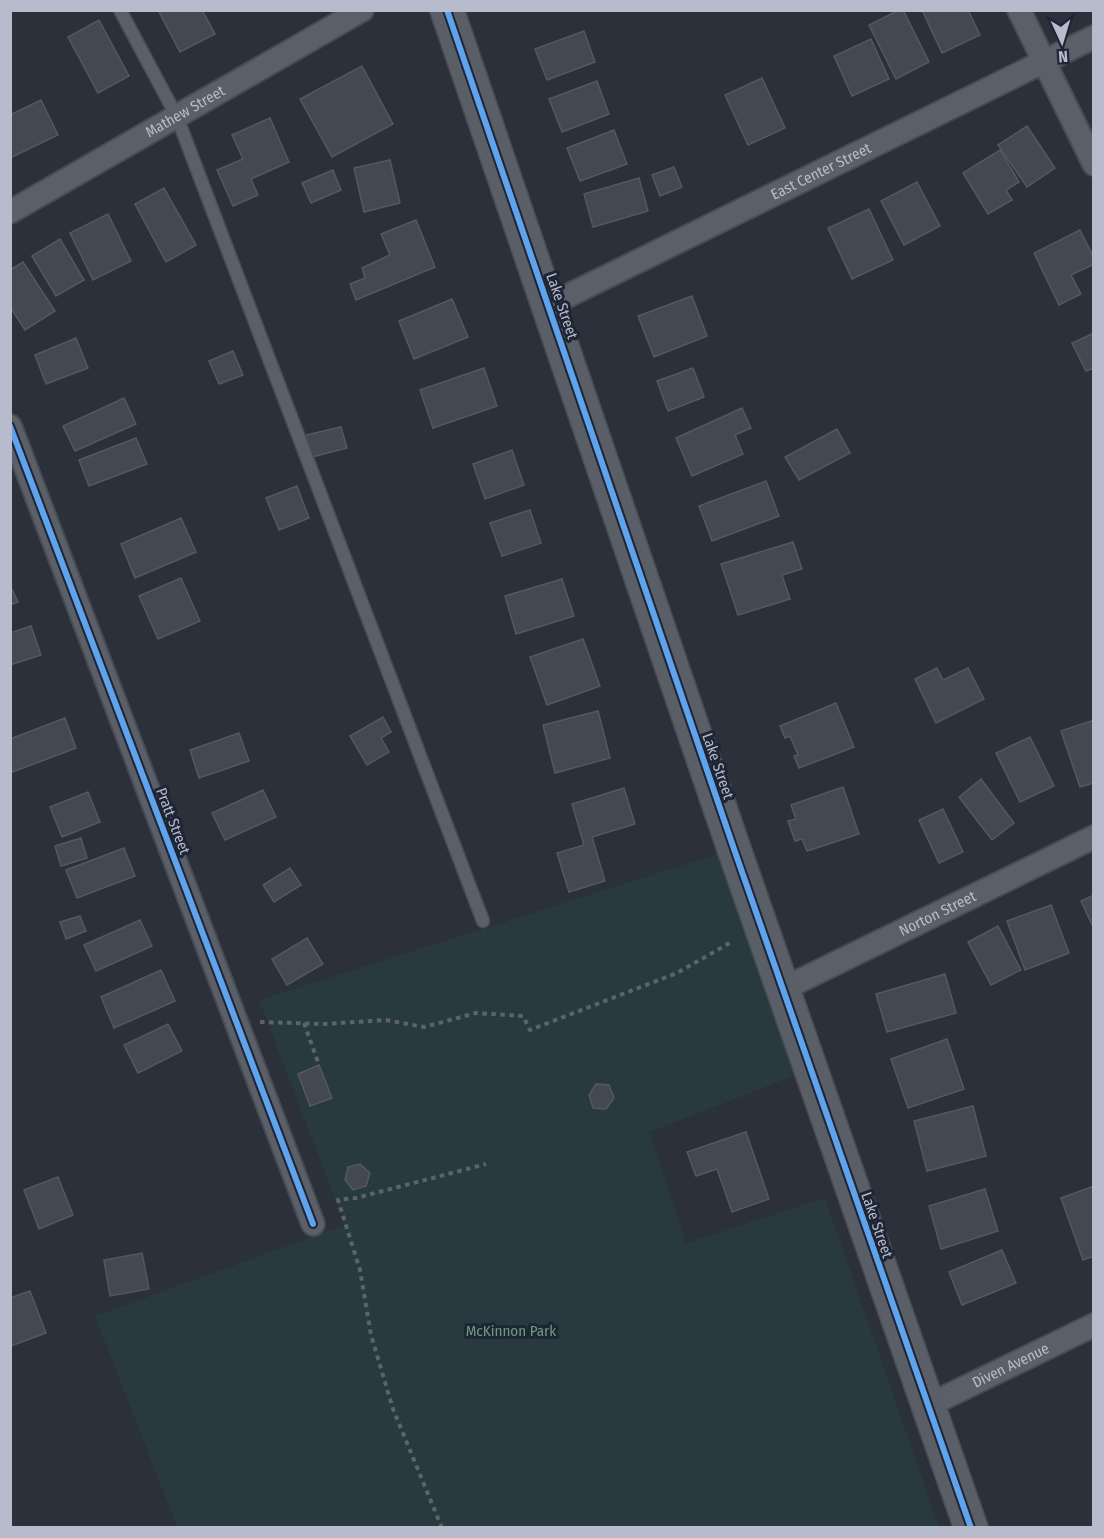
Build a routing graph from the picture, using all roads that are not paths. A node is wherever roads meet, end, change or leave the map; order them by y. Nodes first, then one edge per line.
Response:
1 (120, 10) edge
2 (362, 10) edge
3 (447, 10) edge
4 (1019, 10) edge
5 (1094, 37) edge
6 (1043, 60) junction
7 (177, 117) junction
8 (1094, 164) edge
9 (10, 212) edge
10 (549, 305) junction
11 (10, 426) edge
12 (1094, 837) edge
13 (483, 921) dead end
14 (783, 989) junction
15 (313, 1224) dead end
16 (1094, 1325) edge
17 (927, 1406) junction
18 (970, 1527) edge

1 - 7 lane
2 - 7 street, Mathew Street
3 - 10 main road, Lake Street
4 - 6 street
5 - 6 street, East Center Street
6 - 8 street
6 - 10 street, East Center Street
7 - 9 street, Mathew Street
7 - 13 lane
10 - 14 main road, Lake Street
11 - 15 street, Pratt Street
12 - 14 street, Norton Street
14 - 17 main road, Lake Street
16 - 17 street, Diven Avenue
17 - 18 main road, Lake Street

